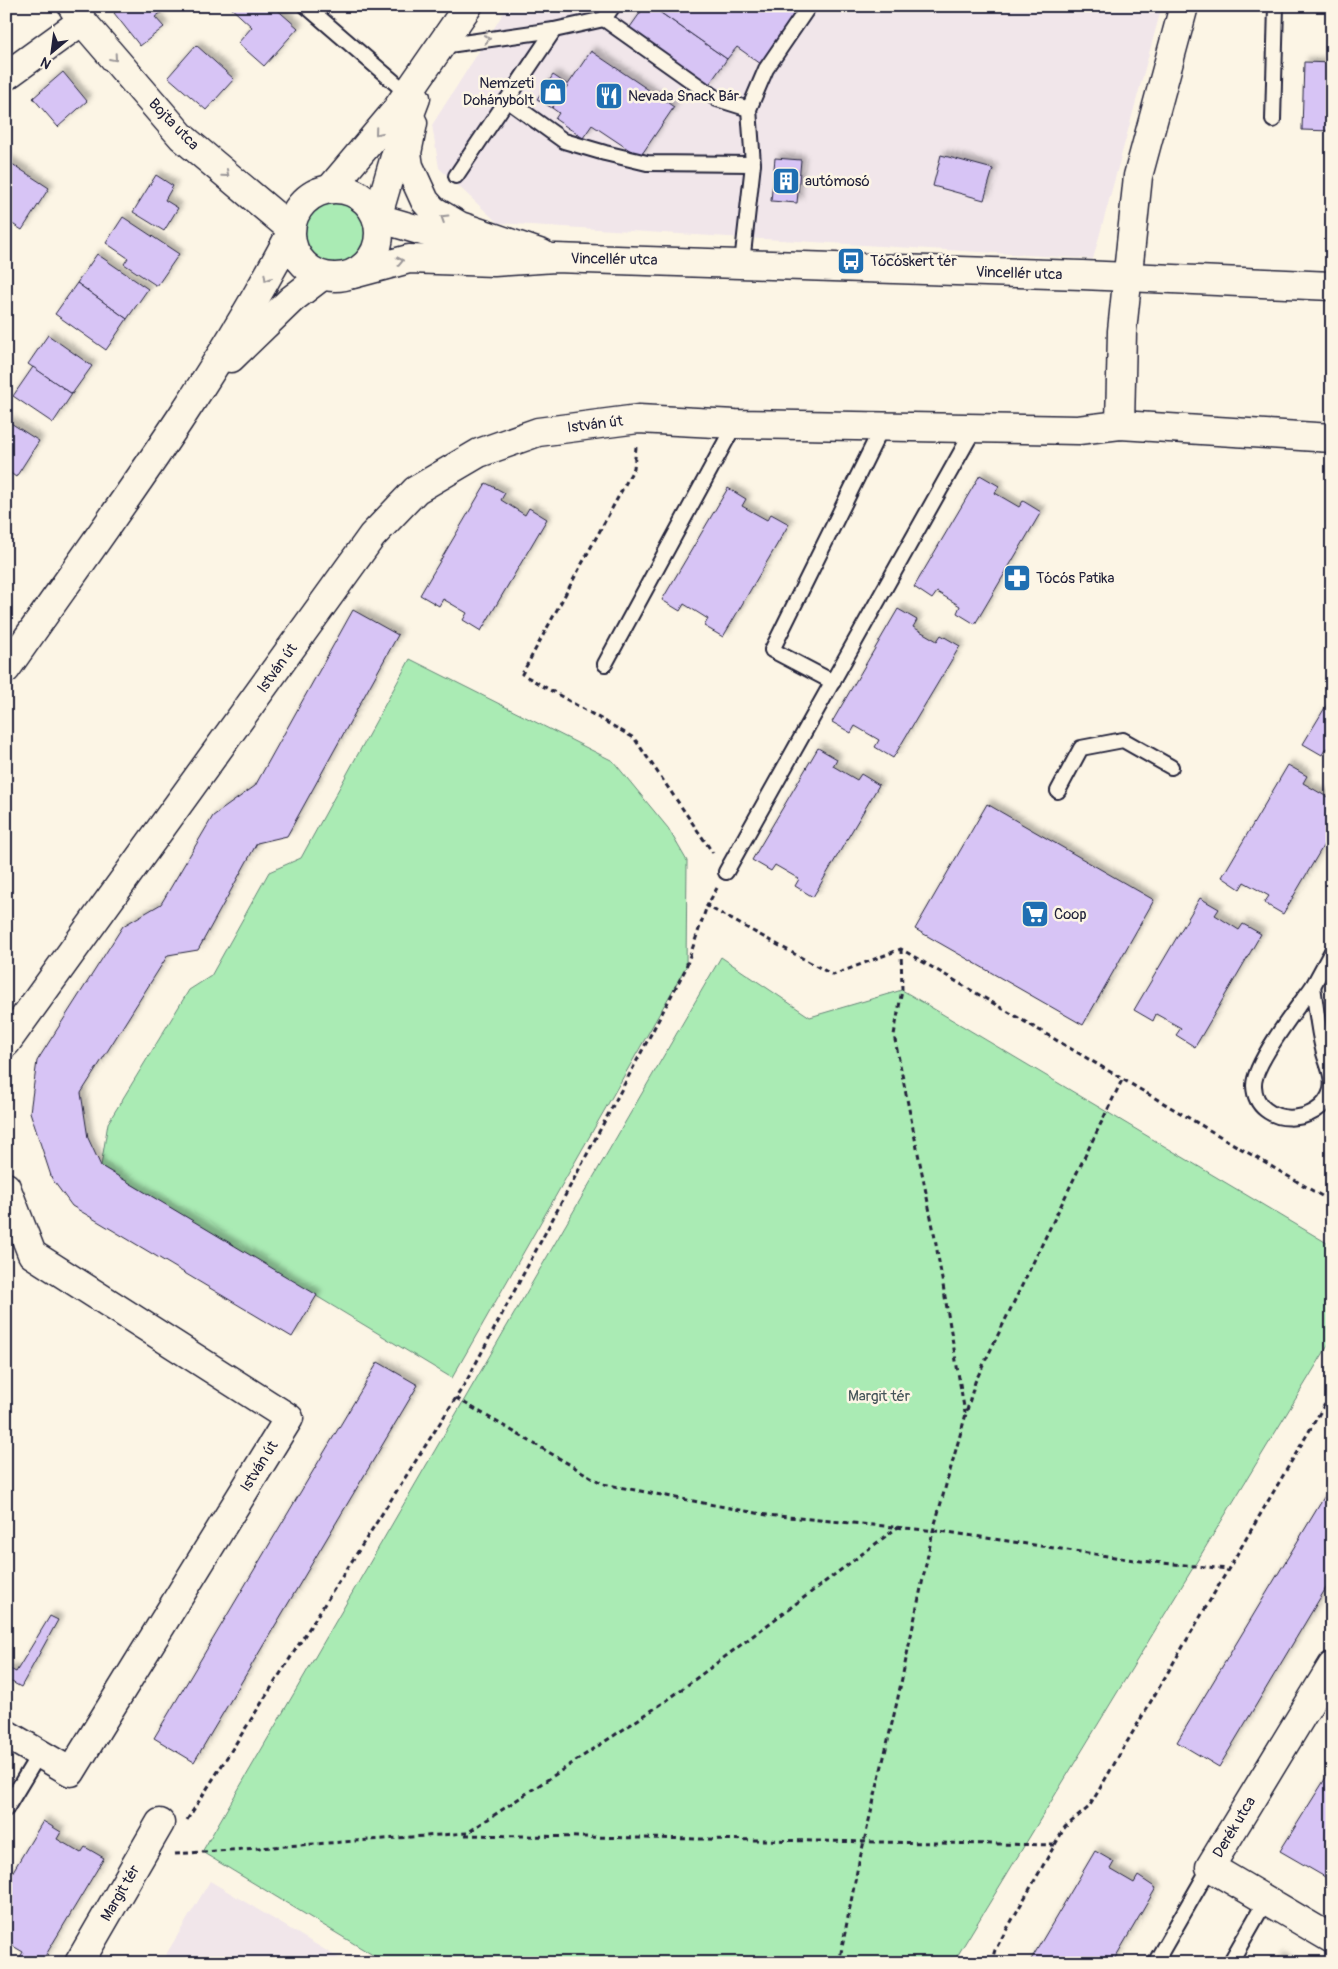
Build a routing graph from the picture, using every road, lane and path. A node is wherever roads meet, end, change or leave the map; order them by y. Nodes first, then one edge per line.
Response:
1 (306, 6) edge
2 (468, 6) edge
3 (613, 6) edge
4 (810, 6) edge
5 (1184, 6) edge
6 (1276, 6) edge
7 (77, 14) edge
8 (604, 19) junction
9 (554, 30) junction
10 (433, 57) junction
11 (6, 76) edge
12 (408, 94) junction
13 (507, 100) junction
14 (750, 109) junction
15 (1273, 120) dead end
16 (753, 164) junction
17 (456, 176) dead end
18 (330, 189) junction
19 (377, 218) junction
20 (290, 232) junction
21 (555, 258) junction
22 (742, 263) junction
23 (353, 274) junction
24 (322, 276) junction
25 (1126, 278) junction
26 (1332, 286) edge
27 (205, 383) junction
28 (735, 424) junction
29 (1120, 425) junction
30 (882, 426) junction
31 (974, 428) junction
32 (1332, 438) edge
33 (605, 664) dead end
34 (6, 669) edge
35 (833, 682) junction
36 (1171, 767) dead end
37 (1058, 791) dead end
38 (726, 872) dead end
39 (707, 906) dead end
40 (902, 949) dead end
41 (1332, 951) edge
42 (1313, 986) junction
43 (6, 1043) edge
44 (6, 1187) edge
45 (1332, 1202) edge
46 (6, 1239) edge
47 (32, 1254) junction
48 (1332, 1392) edge
49 (456, 1398) junction
50 (965, 1416) junction
51 (898, 1527) junction
52 (933, 1531) junction
53 (1228, 1569) junction
54 (1332, 1666) edge
55 (6, 1734) edge
56 (39, 1754) junction
57 (6, 1809) edge
58 (172, 1824) joint
59 (441, 1835) junction
60 (864, 1840) junction
61 (1055, 1845) junction
62 (174, 1854) dead end
63 (1210, 1867) junction
64 (1266, 1900) junction
65 (1332, 1939) edge
66 (79, 1963) edge
67 (839, 1963) edge
68 (991, 1963) edge
69 (1155, 1963) edge
70 (1230, 1963) edge

1 - 12 lane
2 - 10 street
3 - 8 lane
4 - 14 lane
5 - 25 street
6 - 15 lane
7 - 11 street
7 -> 20 street, Bojta utca
8 - 9 lane
8 - 14 lane
10 -> 9 lane
9 - 13 lane
10 - 12 street
10 - 19 street
21 -> 10 street
12 -> 18 street
13 - 16 lane
13 - 17 lane
14 - 16 lane
16 - 22 lane
18 - 19 street
18 - 20 street
19 - 21 street, Vincellér utca
19 - 23 street
20 - 24 street
20 -> 27 street
21 - 22 street, Vincellér utca
23 -> 21 street, Vincellér utca
22 - 25 street, Vincellér utca
23 - 24 street
24 - 27 street
25 - 26 street, Vincellér utca
25 - 29 street
27 - 34 street
28 - 30 street
28 - 33 lane
28 - 43 street, István út
29 - 31 street
29 - 32 street
30 - 31 street
30 - 35 lane
31 - 35 lane
35 - 38 lane
36 - 37 lane
39 - 49 path
40 - 50 path
41 - 42 lane
42 - 42 lane
44 - 47 street
45 - 50 path
46 - 47 street
47 - 56 street, István út
48 - 53 path
49 - 51 path
49 - 58 path
50 - 52 path
51 - 52 path
51 - 59 path
52 - 53 path
52 - 60 path
53 - 61 path
54 - 63 street, Derék utca
55 - 56 street, István út
56 - 57 lane
58 - 66 street, Margit tér
59 - 60 path
59 - 62 path
60 - 61 path
60 - 67 path
61 - 68 path
63 - 64 street, Derék utca
63 - 69 lane
64 - 65 street, Derék utca
64 - 70 lane

